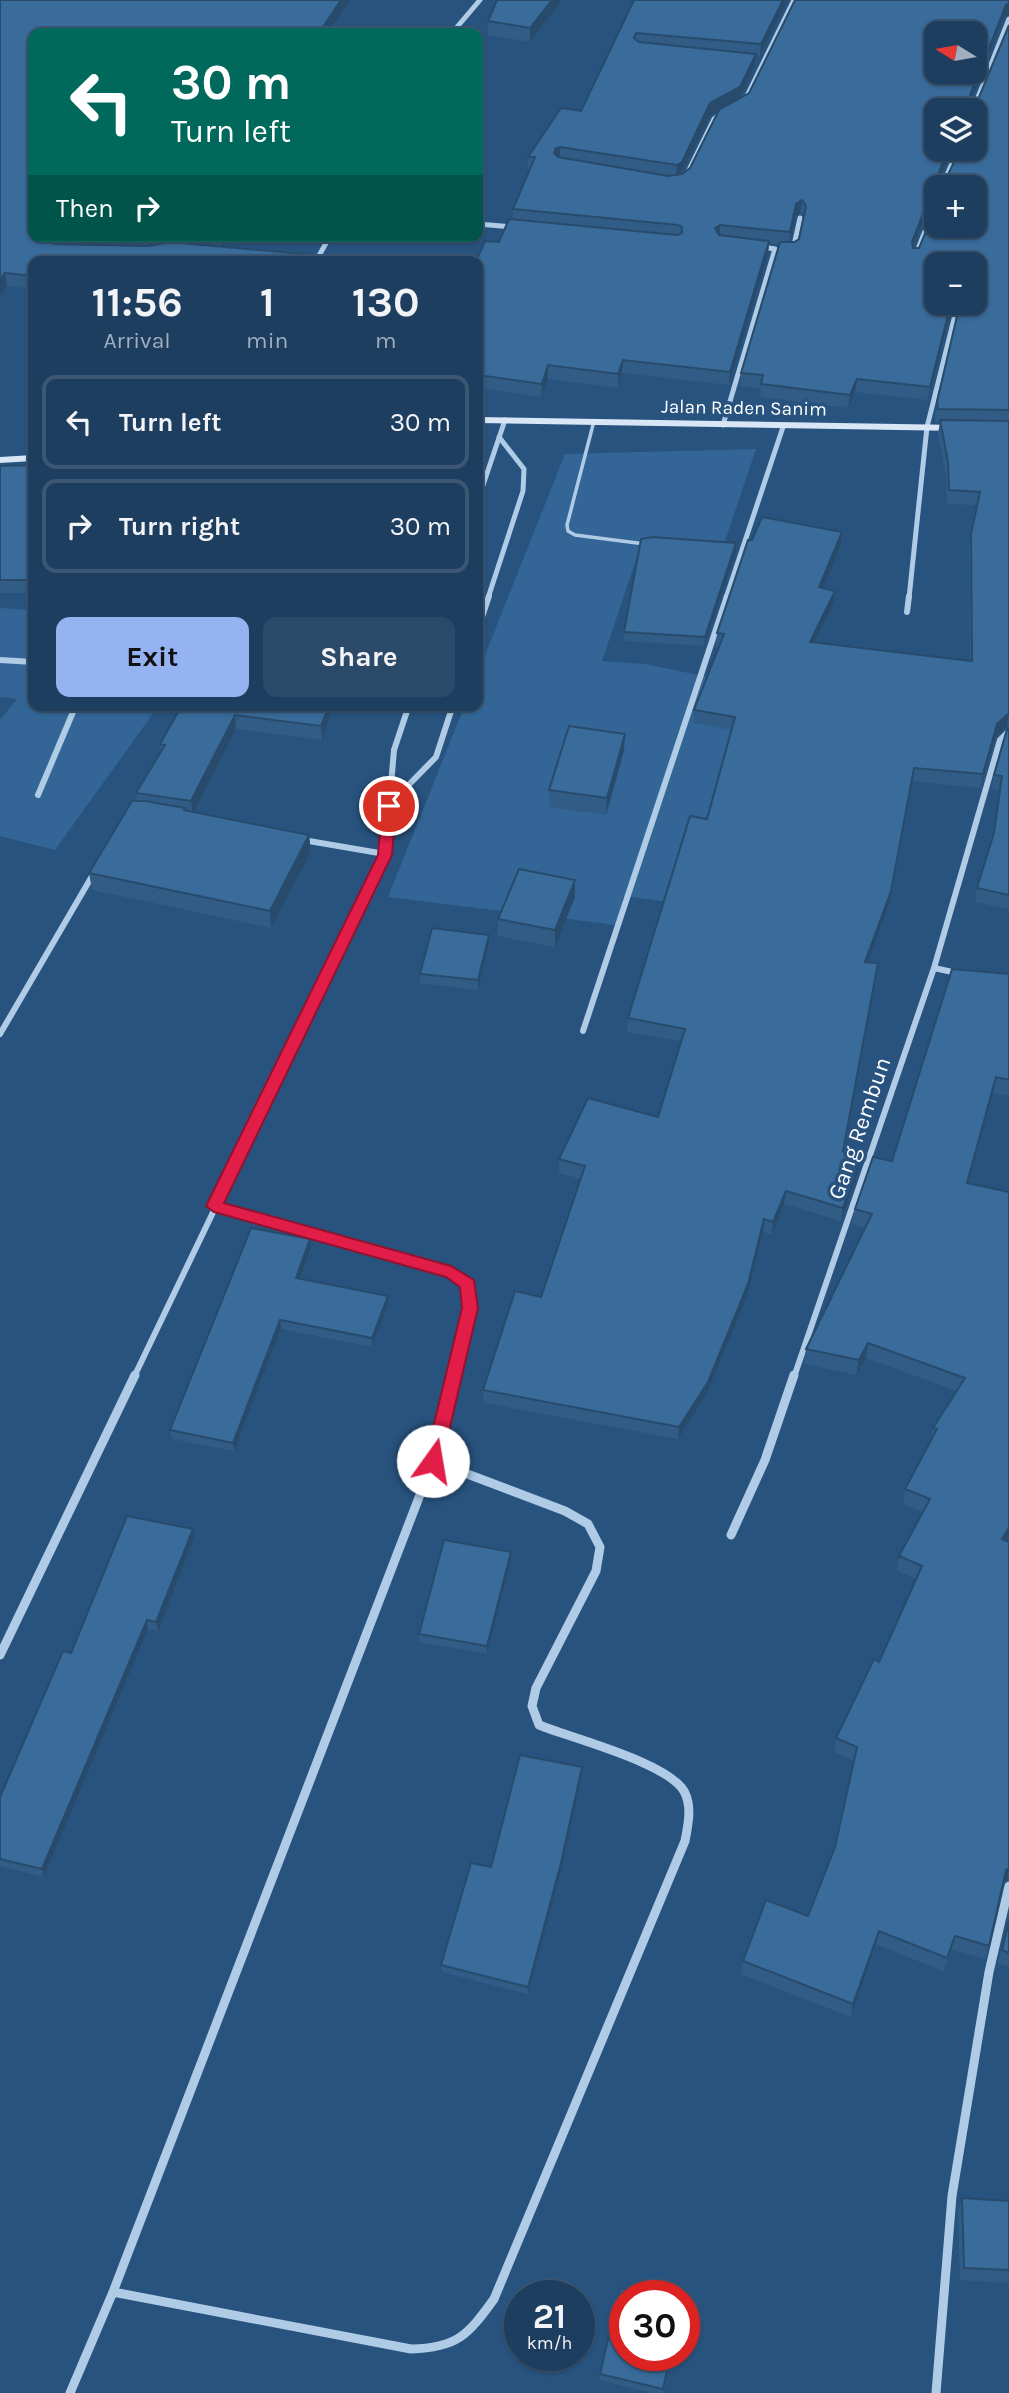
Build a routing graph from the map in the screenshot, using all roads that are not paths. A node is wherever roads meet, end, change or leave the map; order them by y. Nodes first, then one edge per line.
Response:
1 (480, 0) edge
2 (794, 0) edge
3 (1009, 19) edge
4 (456, 28) edge
5 (751, 61) edge
6 (763, 62) junction
7 (978, 98) edge
8 (743, 103) edge
9 (729, 111) edge
10 (678, 183) edge
11 (800, 218) edge
12 (483, 225) edge
13 (517, 228) edge
14 (924, 234) edge
15 (753, 246) edge
16 (775, 249) junction
17 (915, 257) edge
18 (955, 315) edge
19 (483, 420) edge
20 (505, 420) junction
21 (594, 421) junction
22 (723, 425) junction
23 (783, 427) junction
24 (927, 427) junction
25 (968, 428) edge
26 (499, 437) junction
27 (28, 458) edge
28 (0, 460) edge
29 (483, 485) edge
30 (648, 544) edge
31 (906, 612) dead end
32 (483, 614) edge
33 (0, 660) edge
34 (28, 662) edge
35 (73, 711) edge
36 (407, 711) edge
37 (451, 711) edge
38 (1009, 731) edge
39 (38, 795) dead end
40 (389, 806) junction
41 (293, 838) edge
42 (385, 855) junction
43 (101, 861) edge
44 (934, 968) junction
45 (972, 977) edge
46 (583, 1031) dead end
47 (0, 1034) edge
48 (214, 1206) junction
49 (433, 1461) junction
50 (731, 1535) dead end
51 (0, 1655) edge
52 (1009, 1886) edge
53 (113, 2292) junction
54 (71, 2393) edge
55 (936, 2393) edge

1 - 4 street
2 - 6 street
3 - 7 street
5 - 6 street
6 - 8 street
9 - 10 street
11 - 16 street
12 - 13 street
14 - 17 street
15 - 16 street
16 - 22 street
18 - 24 street
19 - 20 street, Jalan Raden Sanim
20 - 21 street, Jalan Raden Sanim
20 - 26 street
21 - 22 street, Jalan Raden Sanim
21 - 30 lane
22 - 23 street, Jalan Raden Sanim
23 - 24 street, Jalan Raden Sanim
23 - 46 street
24 - 25 street, Jalan Raden Sanim
24 - 31 street
26 - 29 street
26 - 32 street
27 - 28 street
33 - 34 street
35 - 39 street
36 - 40 street
37 - 40 street
38 - 44 street, Gang Rembun
40 - 42 street
41 - 42 street
42 - 48 street
43 - 47 street
44 - 45 street
44 - 50 street, Gang Rembun
48 - 49 street
48 - 51 street
49 - 53 street
49 - 53 street
52 - 55 street
53 - 54 street

